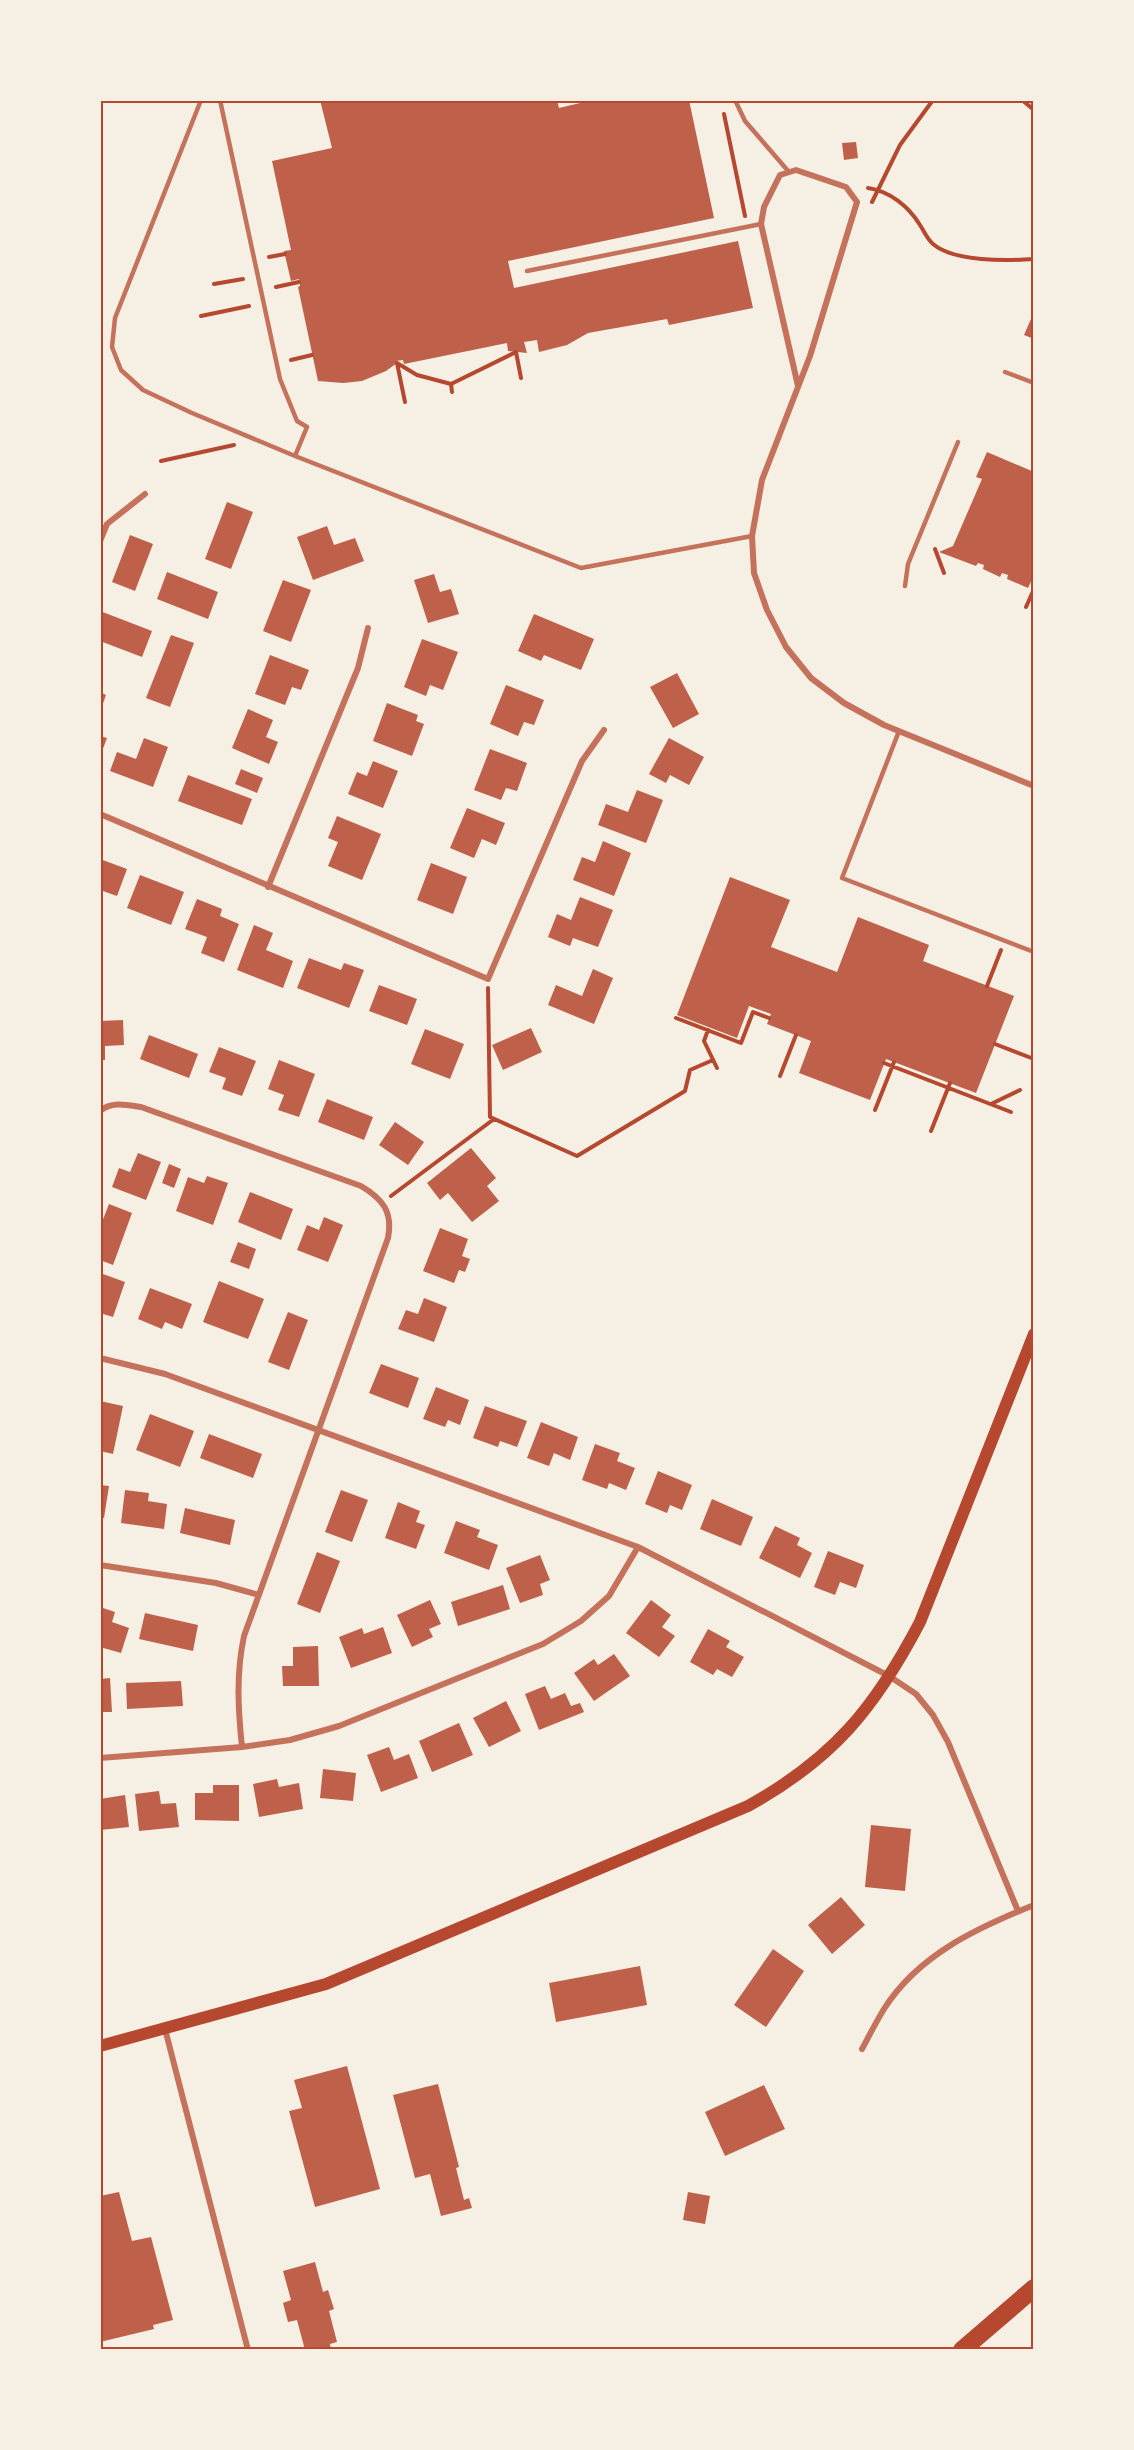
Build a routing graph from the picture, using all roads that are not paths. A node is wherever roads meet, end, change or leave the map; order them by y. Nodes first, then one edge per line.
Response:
1 (201, 100) edge
2 (220, 100) edge
3 (735, 100) edge
4 (789, 172) junction
5 (761, 224) junction
6 (526, 271) dead end
7 (1005, 372) dead end
8 (1034, 383) edge
9 (798, 386) junction
10 (958, 442) dead end
11 (295, 456) junction
12 (145, 494) dead end
13 (752, 536) junction
14 (100, 541) edge
15 (905, 586) dead end
16 (368, 628) dead end
17 (604, 730) dead end
18 (899, 731) junction
19 (1034, 786) edge
20 (100, 814) edge
21 (268, 887) junction
22 (1034, 952) edge
23 (100, 1111) edge
24 (1034, 1334) edge
25 (100, 1358) edge
26 (319, 1429) junction
27 (638, 1547) junction
28 (100, 1565) edge
29 (260, 1595) junction
30 (889, 1676) junction
31 (242, 1747) junction
32 (100, 1758) edge
33 (1034, 1905) edge
34 (1018, 1911) junction
35 (165, 2029) junction
36 (100, 2046) edge
37 (862, 2049) dead end
38 (1034, 2288) edge
39 (248, 2349) edge
40 (962, 2349) edge

1 - 11 lane
2 - 11 lane
3 - 4 lane
4 - 5 street
4 - 9 street
5 - 6 lane
5 - 9 street
7 - 8 lane
9 - 13 street
10 - 15 lane
11 - 13 lane
12 - 14 street
13 - 18 street
16 - 21 street
17 - 21 street
18 - 19 street
18 - 22 lane
20 - 21 street
23 - 26 street
24 - 30 main road
25 - 26 street
26 - 27 street
26 - 29 street
27 - 30 street
27 - 31 street
28 - 29 street
29 - 31 street
30 - 34 street
30 - 35 main road
31 - 32 street
33 - 34 street
34 - 37 street
35 - 36 main road
35 - 39 street
38 - 40 highway

